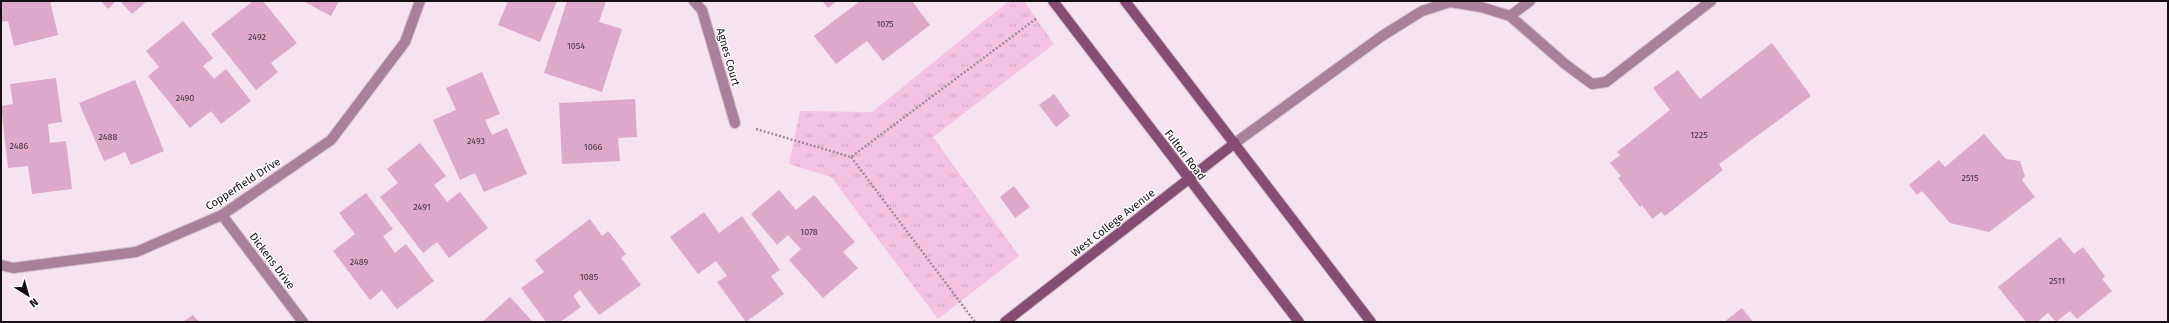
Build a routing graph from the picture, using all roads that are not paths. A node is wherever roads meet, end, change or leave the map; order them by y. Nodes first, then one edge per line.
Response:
1 (420, 1) edge
2 (694, 1) edge
3 (1125, 1) edge
4 (1530, 1) edge
5 (1711, 1) edge
6 (1054, 3) edge
7 (1510, 16) junction
8 (735, 122) road end
9 (1235, 143) junction
10 (1189, 180) junction
11 (222, 215) junction
12 (1, 265) edge
13 (303, 322) edge
14 (1005, 322) edge
15 (1299, 322) edge
16 (1372, 322) edge

1 - 11 street, Copperfield Drive
2 - 8 street, Agnes Court
3 - 9 main road
4 - 7 street
5 - 7 street
6 - 10 main road, Fulton Road
7 - 9 street
9 - 10 main road, West College Avenue
9 - 16 main road
10 - 14 main road, West College Avenue
10 - 15 main road, Fulton Road
11 - 12 street, Copperfield Drive
11 - 13 street, Dickens Drive

